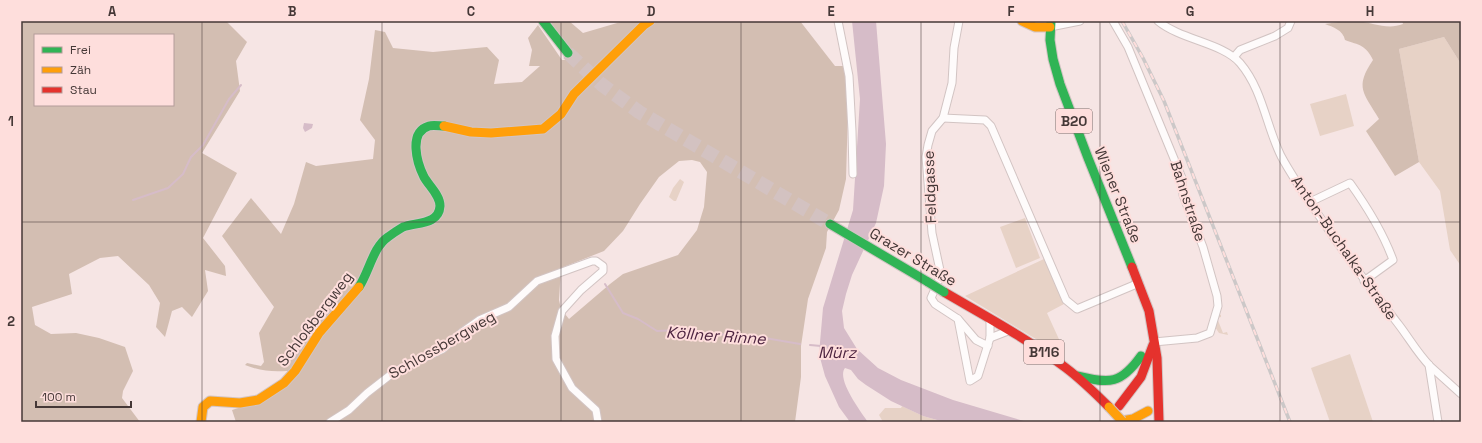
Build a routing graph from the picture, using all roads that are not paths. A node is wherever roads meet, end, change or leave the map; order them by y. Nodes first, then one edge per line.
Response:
1 (543, 21) edge
2 (650, 21) edge
3 (838, 21) edge
4 (959, 21) edge
5 (1022, 21) edge
6 (1080, 21) edge
7 (1113, 21) edge
8 (1158, 21) edge
9 (1292, 21) edge
10 (1051, 24) edge
11 (568, 53) tunnel mouth
12 (1234, 57) junction
13 (943, 118) junction
14 (853, 174) dead end
15 (1310, 202) junction
16 (830, 224) tunnel mouth
17 (1364, 280) junction
18 (1139, 283) junction
19 (986, 316) junction
20 (958, 319) junction
21 (1152, 326) junction
22 (1010, 330) junction
23 (990, 338) junction
24 (1154, 342) junction
25 (988, 346) junction
26 (1428, 364) junction
27 (1093, 385) junction
28 (1461, 394) edge
29 (1157, 400) junction
30 (1119, 406) dead end
31 (201, 422) edge
32 (330, 422) edge
33 (598, 422) edge
34 (1122, 422) edge
35 (1159, 422) edge
36 (1438, 422) edge

1 - 11 main road
2 - 31 main road, Schloßbergweg
3 - 14 street
4 - 13 street, Feldgasse
5 - 10 main road
6 - 10 street
7 - 24 street, Bahnstraße
8 - 12 street, Anton-Buchalka-Straße
9 - 12 street
10 - 18 main road, Wiener Straße / B20
12 - 15 street, Anton-Buchalka-Straße
13 - 18 street
13 - 20 street, Feldgasse
15 - 17 street, Anton-Buchalka-Straße
15 - 17 street
16 - 19 main road, Grazer Straße / B116, bridge
17 - 26 street, Anton-Buchalka-Straße
18 - 21 main road, Wiener Straße / B20
19 - 22 main road, Grazer Straße / B116
19 - 23 street
20 - 25 street, Feldgasse
20 - 25 street
21 - 24 main road, B20
21 - 27 main road
22 - 23 street
22 - 27 main road, Grazer Straße / B116
23 - 25 street
24 - 29 main road, B20
24 - 30 main road, B20
26 - 28 street, Anton-Buchalka-Straße
26 - 36 street
27 - 34 main road, bridge
29 - 34 main road
29 - 35 main road
32 - 33 street, Schlossbergweg

